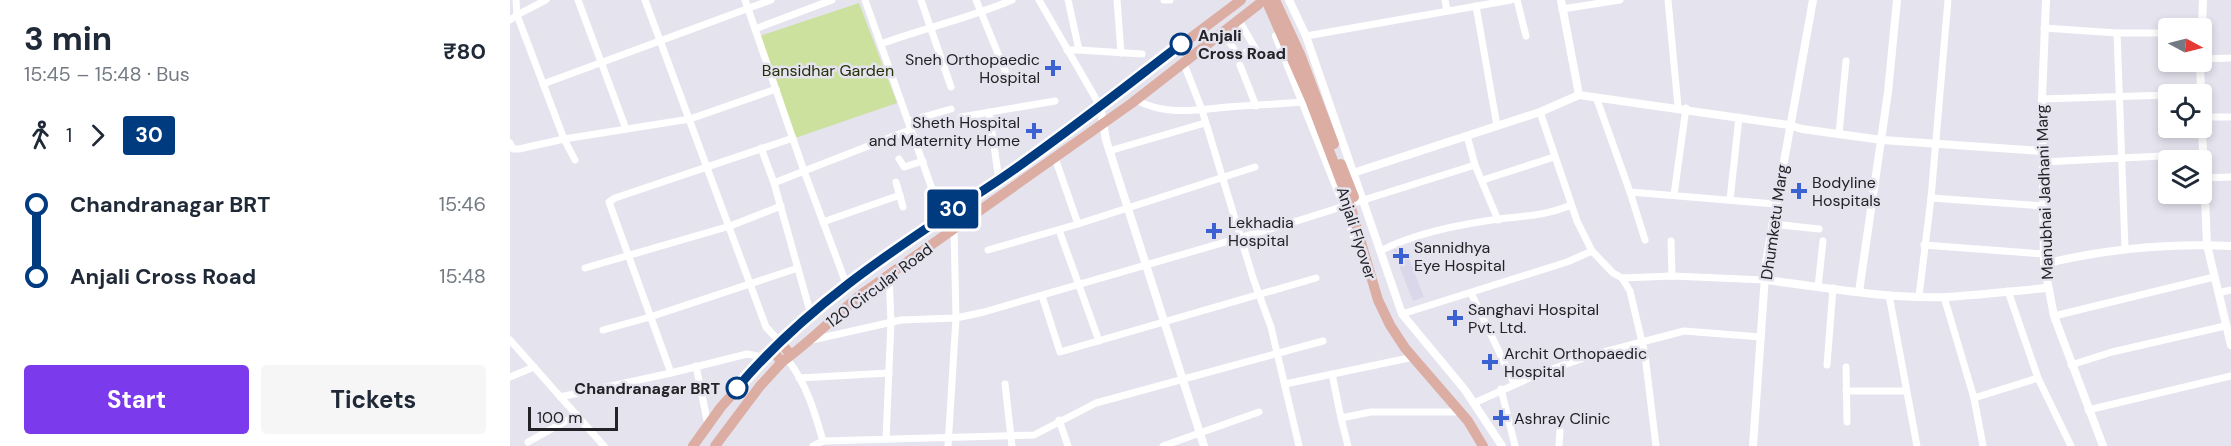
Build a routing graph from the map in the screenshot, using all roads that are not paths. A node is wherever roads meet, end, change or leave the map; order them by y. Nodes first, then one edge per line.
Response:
1 (516, 0) edge
2 (546, 0) edge
3 (578, 0) edge
4 (645, 0) edge
5 (745, 0) edge
6 (771, 0) edge
7 (832, 0) edge
8 (865, 0) edge
9 (921, 0) edge
10 (976, 0) edge
11 (1012, 0) edge
12 (1039, 0) edge
13 (1068, 0) edge
14 (1117, 0) edge
15 (1164, 0) edge
16 (1170, 0) edge
17 (1241, 0) edge
18 (1275, 0) edge
19 (1282, 0) edge
20 (1289, 0) edge
21 (1445, 0) edge
22 (1511, 0) edge
23 (1517, 0) edge
24 (1620, 0) edge
25 (1668, 0) edge
26 (1813, 0) edge
27 (1897, 0) edge
28 (1948, 0) edge
29 (2046, 0) edge
30 (2203, 0) edge
31 (1261, 3) edge
32 (1562, 4) edge
33 (1476, 6) junction
34 (748, 8) junction
35 (1447, 11) junction
36 (981, 13) junction
37 (517, 15) junction
38 (2202, 18) edge
39 (510, 20) edge
40 (1240, 22) junction
41 (930, 26) junction
42 (755, 28) junction
43 (2044, 28) junction
44 (1224, 33) junction
45 (2117, 33) junction
46 (2158, 33) edge
47 (1306, 36) junction
48 (1526, 36) dead end
49 (661, 42) junction
50 (881, 44) junction
51 (1067, 50) junction
52 (1079, 50) junction
53 (1121, 52) junction
54 (1142, 54) dead end
55 (2231, 58) edge
56 (2212, 59) edge
57 (601, 61) junction
58 (1846, 61) dead end
59 (1184, 64) junction
60 (1240, 64) dead end
61 (1010, 82) dead end
62 (543, 84) junction
63 (951, 87) dead end
64 (776, 89) junction
65 (1579, 95) junction
66 (2158, 96) edge
67 (1596, 97) junction
68 (2118, 98) junction
69 (2042, 99) junction
70 (1136, 100) junction
71 (1055, 101) dead end
72 (1304, 102) junction
73 (1100, 106) junction
74 (1256, 106) junction
75 (1682, 108) junction
76 (951, 109) dead end
77 (1202, 110) junction
78 (989, 112) junction
79 (1540, 112) junction
80 (960, 117) dead end
81 (1739, 117) junction
82 (2212, 117) edge
83 (2231, 117) edge
84 (690, 119) junction
85 (1104, 123) junction
86 (1205, 123) junction
87 (1789, 124) junction
88 (910, 125) junction
89 (1497, 126) junction
90 (626, 129) junction
91 (1839, 134) junction
92 (1467, 136) junction
93 (793, 138) junction
94 (564, 139) junction
95 (1882, 140) junction
96 (510, 143) edge
97 (1935, 143) junction
98 (761, 148) junction
99 (1109, 151) junction
100 (2042, 152) junction
101 (2158, 156) edge
102 (1554, 157) junction
103 (1055, 158) junction
104 (2119, 158) junction
105 (899, 159) dead end
106 (575, 160) dead end
107 (923, 161) junction
108 (2043, 162) junction
109 (1475, 165) junction
110 (708, 166) junction
111 (1255, 167) dead end
112 (804, 171) junction
113 (1353, 173) junction
114 (2231, 177) edge
115 (1223, 178) junction
116 (2212, 178) edge
117 (999, 180) junction
118 (1482, 180) junction
119 (896, 182) dead end
120 (774, 183) junction
121 (1630, 192) junction
122 (900, 195) junction
123 (1674, 195) junction
124 (1931, 198) junction
125 (1363, 200) junction
126 (1730, 200) junction
127 (1775, 204) junction
128 (2205, 204) edge
129 (1571, 205) junction
130 (781, 206) junction
131 (1344, 206) junction
132 (2043, 206) junction
133 (903, 207) dead end
134 (1127, 208) junction
135 (942, 217) junction
136 (1498, 220) junction
137 (823, 222) junction
138 (1078, 224) junction
139 (1772, 224) junction
140 (730, 226) junction
141 (1819, 229) dead end
142 (954, 230) junction
143 (1059, 230) junction
144 (1240, 237) junction
145 (1645, 240) dead end
146 (1671, 241) dead end
147 (1823, 241) dead end
148 (1924, 245) junction
149 (2207, 245) junction
150 (2231, 246) edge
151 (2125, 248) junction
152 (988, 250) dead end
153 (1380, 251) junction
154 (1592, 251) junction
155 (2043, 254) junction
156 (627, 257) junction
157 (2044, 264) junction
158 (1146, 265) junction
159 (585, 268) dead end
160 (798, 268) junction
161 (889, 274) junction
162 (1672, 276) junction
163 (2214, 277) junction
164 (1316, 278) dead end
165 (1622, 278) junction
166 (1765, 280) junction
167 (751, 283) junction
168 (1080, 285) junction
169 (847, 286) junction
170 (1818, 286) junction
171 (1833, 288) junction
172 (2047, 288) junction
173 (2231, 290) edge
174 (2008, 291) junction
175 (1859, 292) junction
176 (1258, 293) junction
177 (1471, 293) junction
178 (2218, 293) junction
179 (1889, 295) junction
180 (1042, 296) junction
181 (1918, 296) junction
182 (1944, 297) junction
183 (1402, 314) junction
184 (811, 315) junction
185 (2054, 316) junction
186 (650, 317) junction
187 (956, 318) junction
188 (1164, 321) junction
189 (891, 322) junction
190 (2225, 326) junction
191 (603, 330) dead end
192 (1761, 337) junction
193 (510, 340) edge
194 (1099, 340) junction
195 (807, 341) junction
196 (1323, 341) dead end
197 (1642, 341) junction
198 (2231, 345) edge
199 (772, 350) junction
200 (1278, 353) junction
201 (1409, 358) junction
202 (786, 359) junction
203 (1827, 365) dead end
204 (2071, 365) junction
205 (696, 366) junction
206 (534, 367) junction
207 (1846, 367) dead end
208 (671, 373) junction
209 (889, 373) junction
210 (1332, 374) junction
211 (2231, 376) edge
212 (510, 377) edge
213 (1182, 377) junction
214 (799, 378) junction
215 (2038, 378) junction
216 (1514, 383) junction
217 (1005, 384) dead end
218 (1285, 384) junction
219 (1502, 389) junction
220 (1846, 391) junction
221 (1906, 391) junction
222 (560, 397) junction
223 (1974, 398) junction
224 (1474, 403) junction
225 (2088, 410) junction
226 (1259, 412) dead end
227 (1455, 412) junction
228 (577, 415) junction
229 (1341, 417) junction
230 (1059, 420) junction
231 (1847, 422) dead end
232 (708, 425) junction
233 (1560, 431) dead end
234 (1200, 434) junction
235 (1010, 435) junction
236 (949, 437) junction
237 (886, 439) junction
238 (823, 441) junction
239 (528, 442) dead end
240 (604, 446) edge
241 (693, 446) edge
242 (715, 446) edge
243 (813, 446) edge
244 (948, 446) edge
245 (1012, 446) edge
246 (1068, 446) edge
247 (1163, 446) edge
248 (1204, 446) edge
249 (1299, 446) edge
250 (1348, 446) edge
251 (1478, 446) edge
252 (1484, 446) edge
253 (1492, 446) edge
254 (1502, 446) edge
255 (1515, 446) edge
256 (1559, 446) edge
257 (1656, 446) edge
258 (1753, 446) edge
259 (1917, 446) edge
260 (1983, 446) edge
261 (2071, 446) edge
262 (2103, 446) edge

1 - 37 street
2 - 37 street
3 - 57 street
4 - 49 street
5 - 34 street
6 - 34 street
7 - 42 street
8 - 50 street
9 - 41 street
10 - 36 street
11 - 36 street
12 - 51 street
13 - 52 street
14 - 53 street
15 - 16 street
17 - 73 main road, 120 Circular Road
18 - 253 main road, Anjali Flyover
19 - 31 main road
20 - 47 street
21 - 35 street
22 - 33 street
23 - 48 street
24 - 32 street
25 - 75 street
26 - 87 street, Dhumketu Marg
27 - 95 street
28 - 97 street
29 - 43 street, Manubhai Jadhani Marg
30 - 38 street
31 - 40 main road, 120 Circular Road
31 - 72 street
31 - 252 main road, Anjali Flyover
32 - 65 street
33 - 35 street
33 - 89 street
34 - 42 street
34 - 49 street
35 - 47 street
36 - 41 street
36 - 61 street
37 - 39 street
37 - 62 street
40 - 44 main road, 120 Circular Road
40 - 44 street
41 - 50 street
41 - 63 street
42 - 64 street
43 - 45 street
43 - 69 street, Manubhai Jadhani Marg
44 - 59 main road, 120 Circular Road
45 - 46 street
45 - 68 street
47 - 113 street
49 - 57 street
49 - 84 street
50 - 88 street
51 - 52 street
51 - 73 street
52 - 53 street
53 - 54 street
55 - 56 street
57 - 62 street
57 - 90 street
58 - 91 street
59 - 70 main road, 120 Circular Road
59 - 77 street
60 - 74 street
62 - 94 street
64 - 84 street
64 - 93 street
65 - 67 street
65 - 79 street
66 - 68 street
67 - 75 street
67 - 121 street
68 - 69 street
68 - 104 street
69 - 100 street, Manubhai Jadhani Marg
70 - 77 street
70 - 85 main road, 120 Circular Road
71 - 78 street
72 - 74 street
72 - 131 street
73 - 85 street
73 - 117 main road, 120 Circular Road
74 - 77 street
75 - 81 street
75 - 123 street
76 - 88 street
77 - 86 street
78 - 80 street
78 - 117 street
79 - 89 street
79 - 102 street
81 - 87 street
81 - 126 street
82 - 83 street
84 - 90 street
84 - 110 street
85 - 99 street
85 - 103 main road, 120 Circular Road
86 - 99 street
86 - 115 street
87 - 91 street
87 - 127 street, Dhumketu Marg
88 - 107 street
88 - 112 street
89 - 92 street
90 - 94 street
91 - 95 street
92 - 109 street
92 - 113 street
93 - 98 street
93 - 112 street
94 - 96 street
94 - 106 street
95 - 97 street
95 - 175 street
97 - 100 street
97 - 124 street
98 - 110 street
98 - 120 street
99 - 134 street
100 - 108 street, Manubhai Jadhani Marg
101 - 104 street
102 - 118 street
102 - 129 street
103 - 138 street
103 - 142 main road, 120 Circular Road
104 - 108 street
104 - 151 street
105 - 107 street
107 - 135 street
108 - 132 street, Manubhai Jadhani Marg
109 - 118 street
109 - 125 street
110 - 140 street
110 - 156 street
111 - 115 street
112 - 120 street
112 - 137 street
113 - 125 street
114 - 116 street
115 - 134 street
115 - 144 street
117 - 135 main road, 120 Circular Road
118 - 136 street
119 - 122 street
120 - 130 street
121 - 123 street
121 - 145 street
122 - 133 street
122 - 137 street
123 - 126 street
124 - 132 street
124 - 148 street
125 - 131 street
125 - 153 street
126 - 127 street
127 - 139 street, Dhumketu Marg
128 - 149 street
129 - 136 street
129 - 154 street
130 - 140 street
130 - 160 street
131 - 144 street
131 - 201 street
132 - 155 street, Manubhai Jadhani Marg
134 - 138 street
134 - 158 street
135 - 169 main road, 120 Circular Road
136 - 153 street
137 - 169 street
138 - 143 street
139 - 141 street
139 - 166 street, Dhumketu Marg
140 - 156 street
140 - 167 street
142 - 161 main road, 120 Circular Road
142 - 187 street
143 - 152 street
143 - 168 street
144 - 158 street
144 - 176 street
146 - 162 street
147 - 170 street
148 - 155 street
148 - 181 street
149 - 150 street
149 - 151 street
149 - 163 street
151 - 157 street
153 - 183 street
154 - 165 street
154 - 177 street
155 - 157 street, Manubhai Jadhani Marg
156 - 159 street
156 - 186 street
157 - 172 street, Manubhai Jadhani Marg
158 - 168 street
158 - 188 street
160 - 167 street
160 - 184 street
161 - 189 street
161 - 195 main road, 120 Circular Road
162 - 165 street
162 - 166 street
163 - 178 street
163 - 185 street
164 - 176 street
165 - 197 street
166 - 170 street
166 - 192 street, Dhumketu Marg
167 - 186 street
167 - 199 street
168 - 180 street
168 - 194 street
169 - 184 main road, 120 Circular Road
170 - 171 street
171 - 175 street
171 - 203 street
172 - 174 street
172 - 185 street, Manubhai Jadhani Marg
173 - 178 street
174 - 182 street
174 - 215 street
175 - 179 street
176 - 188 street
176 - 200 street
177 - 183 street
177 - 216 street
178 - 190 street
179 - 181 street
179 - 221 street
180 - 187 street
180 - 194 street
181 - 182 street
182 - 223 street
183 - 224 street
184 - 199 main road, 120 Circular Road
185 - 204 street, Manubhai Jadhani Marg
186 - 191 street
186 - 208 street
187 - 189 street
187 - 236 street
188 - 194 street
188 - 213 street
189 - 195 street
189 - 209 street
190 - 198 street
190 - 204 street
192 - 197 street
192 - 258 street, Dhumketu Marg
193 - 206 street
195 - 202 main road, 120 Circular Road
196 - 200 street
197 - 216 street
197 - 257 street
199 - 202 main road
199 - 205 street
199 - 232 main road, 120 Circular Road
200 - 213 street
200 - 218 street
201 - 210 street
201 - 227 street
202 - 214 street
202 - 242 main road, 120 Circular Road
204 - 225 street, Manubhai Jadhani Marg
205 - 208 street
205 - 232 street
206 - 212 street
206 - 222 street
207 - 220 street
208 - 222 street
209 - 214 street
209 - 237 street
210 - 218 street
210 - 229 street
211 - 225 street
213 - 230 street
213 - 234 street
214 - 238 street
215 - 223 street
215 - 261 street
216 - 219 street
217 - 235 street
218 - 249 street
219 - 224 street
219 - 255 street
220 - 221 street
220 - 231 street
221 - 259 street
222 - 228 street
223 - 260 street
224 - 227 street
224 - 254 street
225 - 262 street, Manubhai Jadhani Marg
226 - 234 street
227 - 229 street
227 - 251 street
228 - 239 street
228 - 240 street
229 - 250 street
230 - 235 street
230 - 246 street
232 - 241 main road, 120 Circular Road
233 - 256 street
234 - 247 street
234 - 248 street
235 - 236 street
235 - 245 street
236 - 237 street
236 - 244 street
237 - 238 street
238 - 243 street

